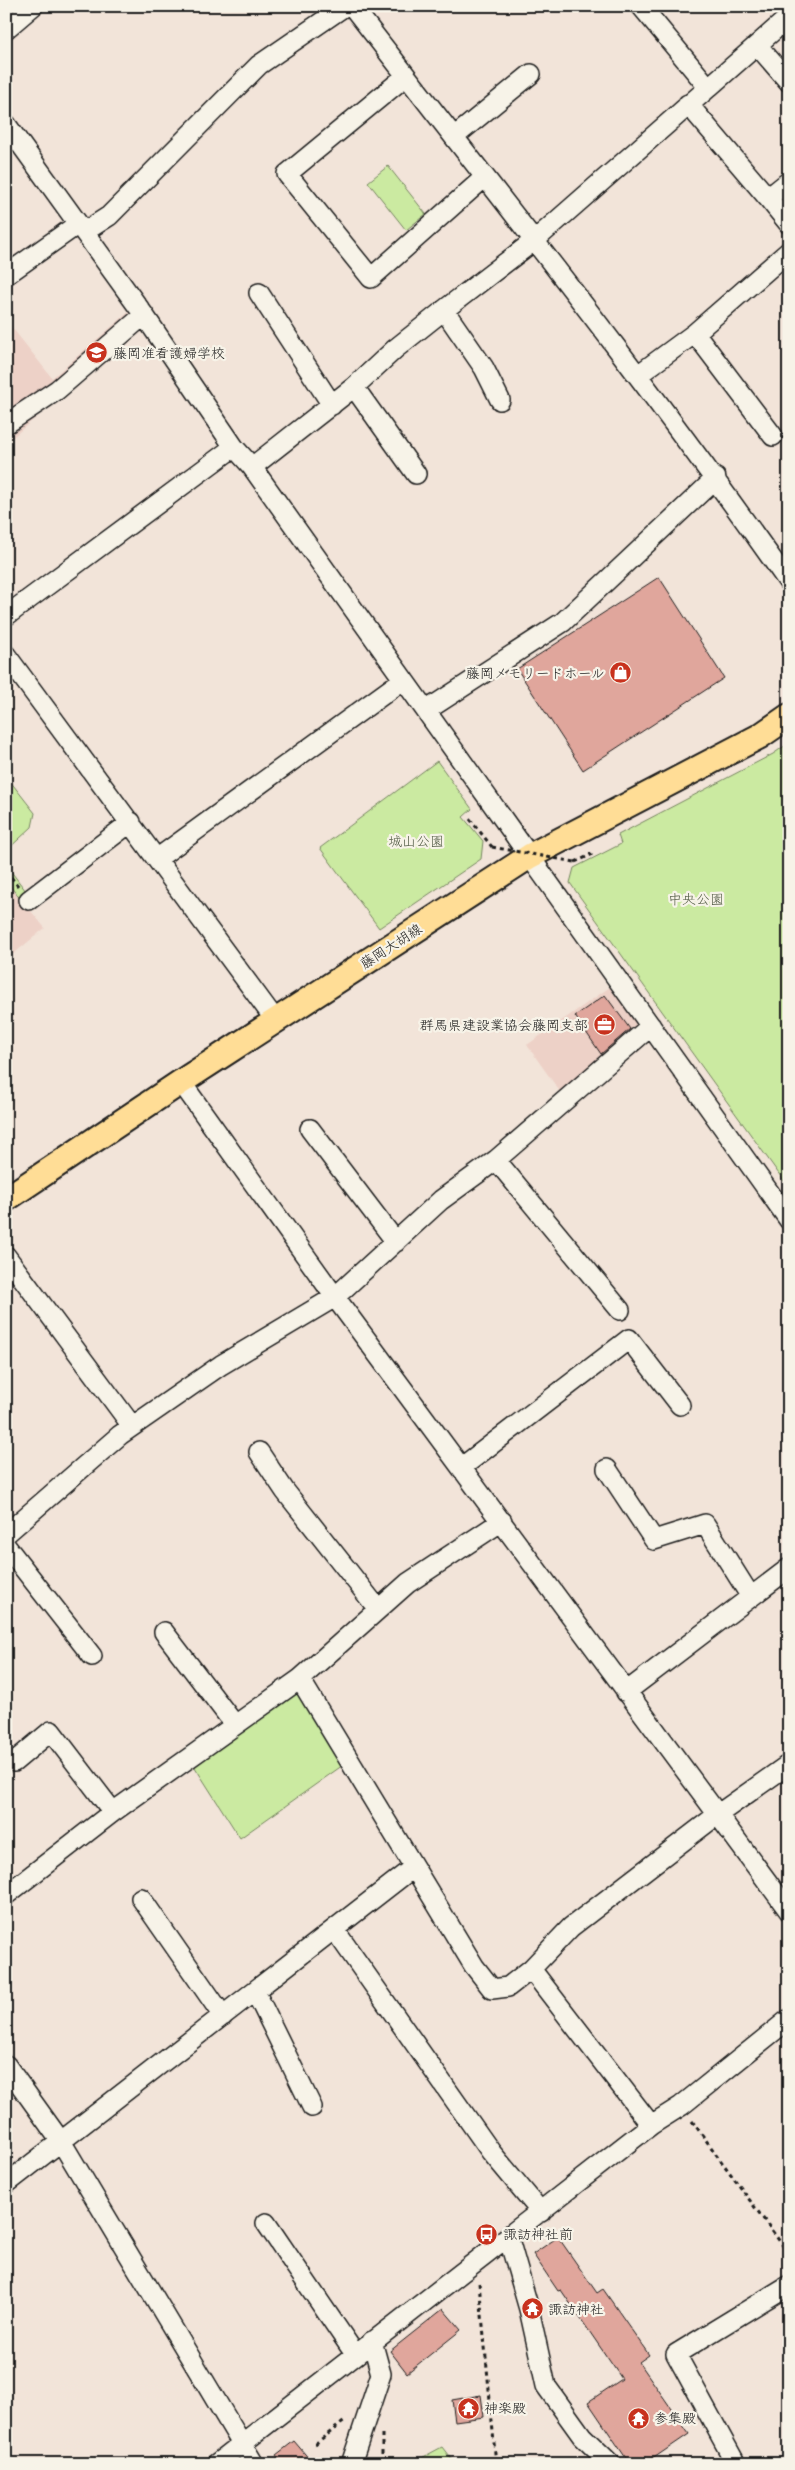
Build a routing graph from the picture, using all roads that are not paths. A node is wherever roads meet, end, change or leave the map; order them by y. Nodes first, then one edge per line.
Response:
1 (33, 6) edge
2 (345, 6) edge
3 (352, 6) edge
4 (641, 6) edge
5 (789, 17) edge
6 (6, 29) edge
7 (757, 45) junction
8 (531, 74) dead end
9 (406, 76) junction
10 (789, 82) edge
11 (708, 87) junction
12 (688, 104) junction
13 (6, 124) edge
14 (454, 137) junction
15 (485, 177) junction
16 (789, 181) edge
17 (768, 198) junction
18 (789, 224) edge
19 (81, 228) junction
20 (535, 240) junction
21 (789, 251) edge
22 (6, 275) edge
23 (259, 294) dead end
24 (444, 310) junction
25 (144, 315) junction
26 (694, 333) junction
27 (638, 375) junction
28 (354, 387) junction
29 (500, 400) dead end
30 (332, 405) junction
31 (6, 424) edge
32 (773, 436) dead end
33 (234, 447) junction
34 (252, 467) junction
35 (416, 474) dead end
36 (716, 478) junction
37 (789, 583) edge
38 (6, 616) edge
39 (6, 655) edge
40 (403, 680) junction
41 (427, 710) junction
42 (789, 716) edge
43 (131, 822) junction
44 (530, 856) junction
45 (158, 858) junction
46 (30, 900) dead end
47 (276, 1020) junction
48 (651, 1026) junction
49 (181, 1082) junction
50 (310, 1129) dead end
51 (496, 1160) junction
52 (9, 1190) edge
53 (789, 1220) edge
54 (396, 1242) junction
55 (6, 1256) edge
56 (335, 1297) junction
57 (620, 1310) dead end
58 (680, 1405) dead end
59 (132, 1426) junction
60 (259, 1452) dead end
61 (462, 1467) junction
62 (607, 1469) dead end
63 (502, 1521) junction
64 (6, 1534) edge
65 (6, 1546) edge
66 (789, 1568) edge
67 (751, 1597) junction
68 (378, 1609) junction
69 (164, 1632) dead end
70 (92, 1656) dead end
71 (300, 1679) junction
72 (626, 1692) junction
73 (235, 1726) junction
74 (14, 1762) dead end
75 (789, 1764) edge
76 (113, 1812) junction
77 (717, 1815) junction
78 (414, 1866) junction
79 (6, 1895) edge
80 (141, 1898) dead end
81 (789, 1911) edge
82 (334, 1929) junction
83 (531, 1969) junction
84 (256, 1990) junction
85 (223, 2016) junction
86 (789, 2020) edge
87 (6, 2065) edge
88 (312, 2107) dead end
89 (651, 2125) junction
90 (62, 2143) junction
91 (6, 2184) edge
92 (541, 2212) junction
93 (266, 2223) dead end
94 (508, 2236) junction
95 (789, 2285) edge
96 (372, 2341) junction
97 (355, 2354) junction
98 (242, 2441) junction
99 (216, 2464) edge
100 (254, 2464) edge
101 (351, 2464) edge
102 (611, 2464) edge
103 (736, 2464) edge

1 - 6 street
2 - 19 street
3 - 9 street
4 - 11 street
5 - 7 street
7 - 10 street
7 - 11 street
8 - 14 street
9 - 14 street
9 - 15 street
11 - 12 street
12 - 17 street
12 - 20 street
13 - 19 street
14 - 15 street
15 - 20 street
16 - 17 street
17 - 18 street
19 - 22 street
19 - 25 street
20 - 24 street
20 - 27 street
21 - 26 street
23 - 30 street
24 - 28 street
24 - 29 street
25 - 31 street
25 - 33 street
26 - 27 street
26 - 32 street
27 - 36 street
28 - 30 street
28 - 35 street
30 - 34 street
33 - 34 street
33 - 38 street
34 - 40 street
36 - 37 street
36 - 41 street
39 - 43 street
40 - 41 street
40 - 45 street
41 - 44 street
42 - 44 main road, 藤岡大胡線
43 - 45 street
43 - 46 street
44 - 47 main road, 藤岡大胡線
44 - 48 street
45 - 47 street
47 - 49 main road, 藤岡大胡線
48 - 51 street
48 - 53 street
49 - 52 main road, 藤岡大胡線
49 - 56 street
50 - 54 street
51 - 54 street
51 - 57 street
54 - 56 street
55 - 59 street
56 - 59 street
56 - 61 street
58 - 61 street
59 - 64 street
60 - 68 street
61 - 63 street
62 - 67 street
63 - 68 street
63 - 72 street
65 - 70 street
66 - 67 street
67 - 72 street
68 - 71 street
69 - 73 street
71 - 73 street
71 - 78 street
72 - 77 street
73 - 76 street
74 - 76 street
75 - 77 street
76 - 79 street
77 - 81 street
77 - 83 street
78 - 82 street
78 - 83 street
80 - 85 street
82 - 84 street
82 - 92 street
83 - 89 street
84 - 85 street
84 - 88 street
85 - 90 street
86 - 89 street
87 - 90 street
89 - 92 street
90 - 91 street
90 - 98 street
92 - 94 street
93 - 97 street
94 - 96 street
94 - 102 street
95 - 103 street
96 - 97 street
96 - 101 street
97 - 98 street
98 - 99 street
98 - 100 street

